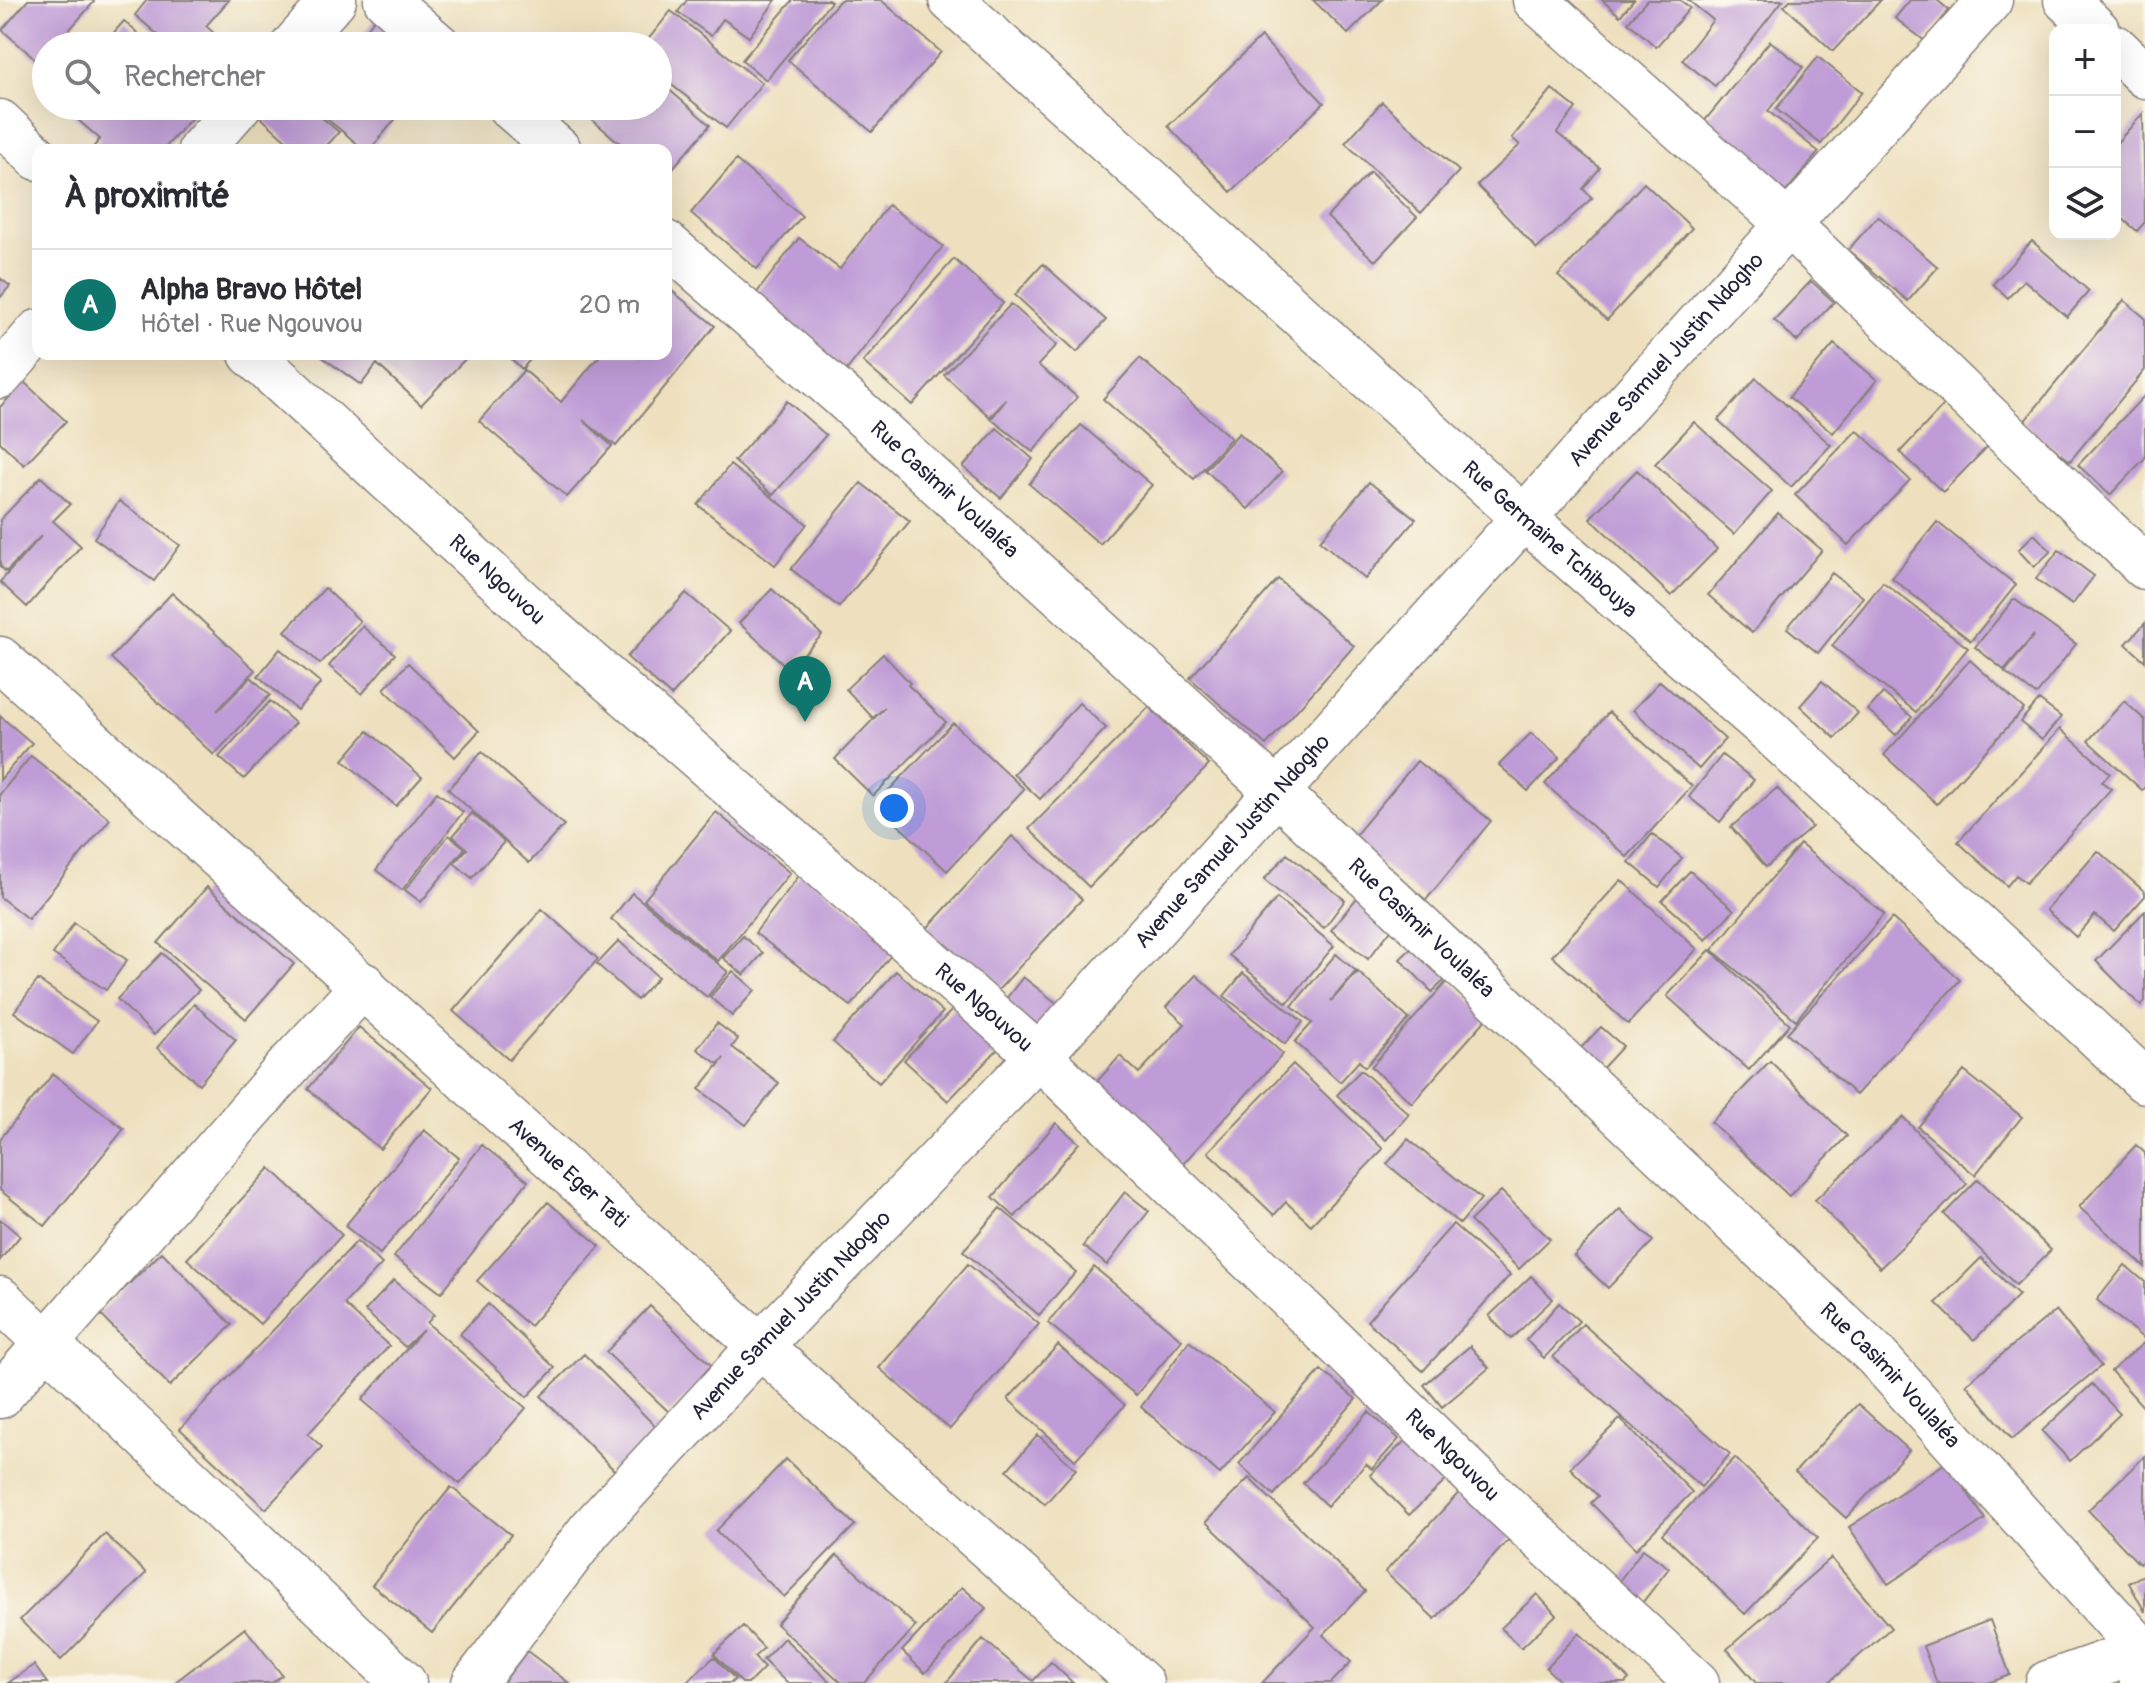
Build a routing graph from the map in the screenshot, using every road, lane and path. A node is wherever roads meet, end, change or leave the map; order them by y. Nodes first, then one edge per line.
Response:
1 (334, 0) edge
2 (386, 0) edge
3 (951, 0) edge
4 (1535, 0) edge
5 (1990, 0) edge
6 (2066, 0) edge
7 (2091, 24) edge
8 (305, 32) edge
9 (423, 32) edge
10 (2121, 53) edge
11 (2145, 76) edge
12 (227, 120) edge
13 (525, 120) edge
14 (0, 122) edge
15 (205, 144) edge
16 (552, 144) edge
17 (32, 152) edge
18 (1789, 225) junction
19 (672, 248) edge
20 (32, 339) edge
21 (258, 360) edge
22 (0, 376) edge
23 (1523, 517) junction
24 (2145, 567) edge
25 (0, 659) edge
26 (1276, 791) junction
27 (364, 985) junction
28 (1039, 1056) junction
29 (2145, 1081) edge
30 (0, 1299) edge
31 (47, 1343) junction
32 (760, 1346) junction
33 (0, 1396) edge
34 (2143, 1661) edge
35 (404, 1683) edge
36 (474, 1683) edge
37 (1141, 1683) edge
38 (1697, 1683) edge
39 (2048, 1683) edge

1 - 8 street
2 - 9 street
3 - 23 street, Rue Germaine Tchibouya
4 - 18 street
5 - 18 street, Avenue Samuel Justin Ndogho
6 - 7 street
10 - 11 street
12 - 15 street
13 - 16 street
14 - 17 street
18 - 23 street, Avenue Samuel Justin Ndogho
18 - 24 street
19 - 26 street, Rue Casimir Voulaléa
20 - 22 street
21 - 28 street, Rue Ngouvou
23 - 26 street, Avenue Samuel Justin Ndogho
23 - 29 street, Rue Germaine Tchibouya
25 - 27 street, Avenue Eger Tati
26 - 28 street, Avenue Samuel Justin Ndogho
26 - 34 street, Rue Casimir Voulaléa
27 - 31 street
27 - 32 street, Avenue Eger Tati
28 - 32 street, Avenue Samuel Justin Ndogho
28 - 38 street, Rue Ngouvou
30 - 31 street
31 - 33 street
31 - 35 street
32 - 36 street, Avenue Samuel Justin Ndogho
32 - 37 street, Avenue Eger Tati
34 - 39 street

